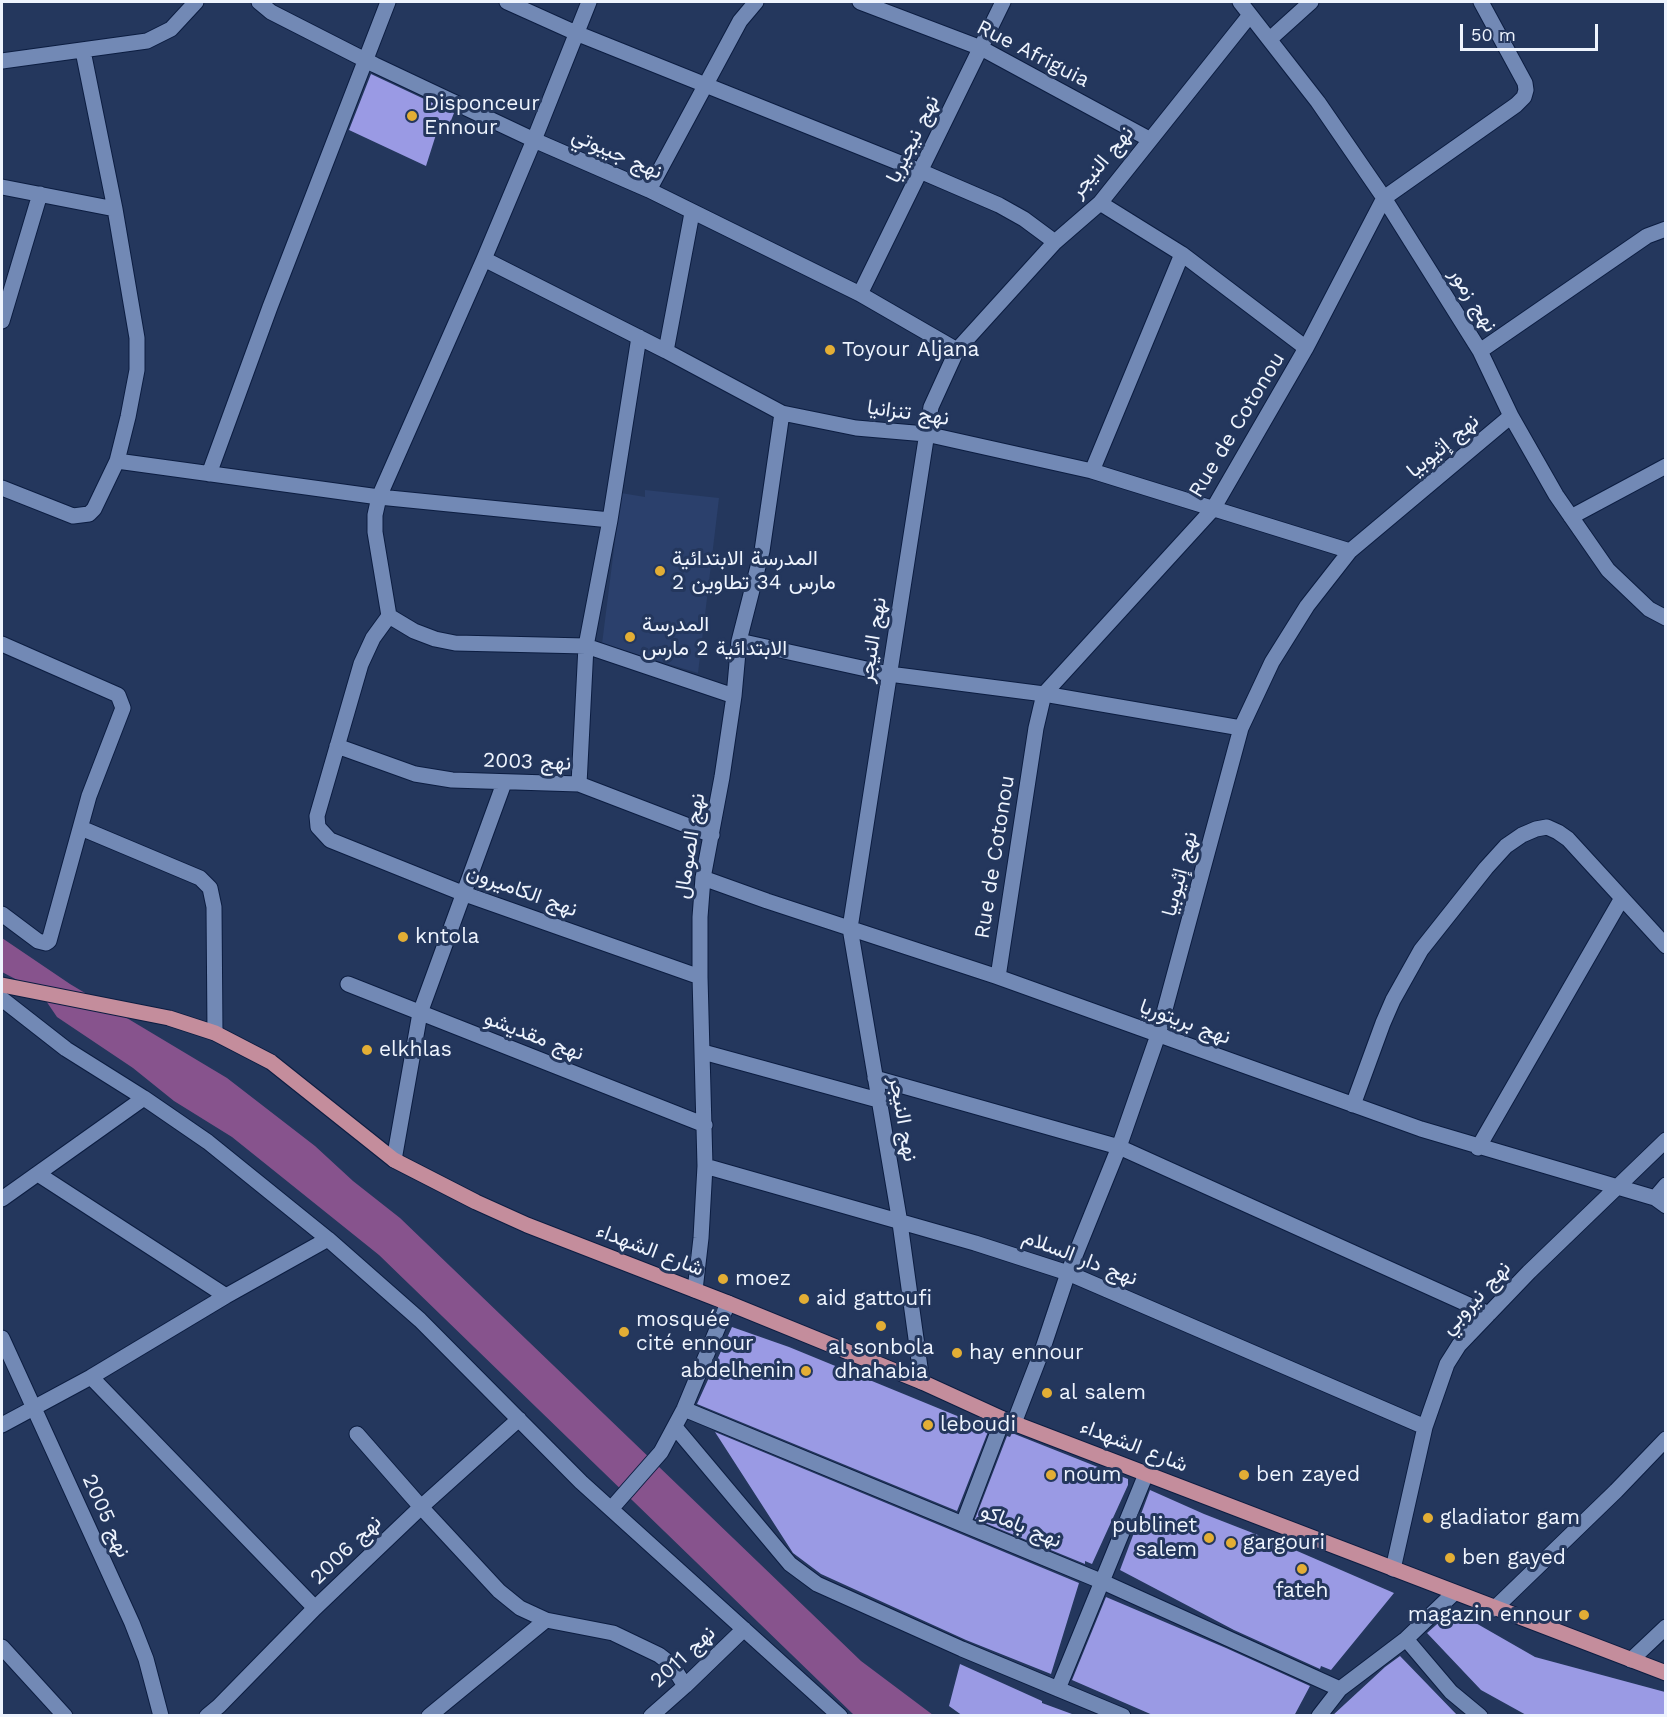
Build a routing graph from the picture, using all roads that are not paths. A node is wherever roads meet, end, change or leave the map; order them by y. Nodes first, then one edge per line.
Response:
1 (196, 2) edge
2 (259, 2) edge
3 (388, 2) edge
4 (507, 2) edge
5 (589, 2) edge
6 (756, 2) edge
7 (860, 2) edge
8 (1004, 2) edge
9 (1240, 2) edge
10 (1311, 2) edge
11 (1481, 2) edge
12 (1250, 15) junction
13 (576, 33) junction
14 (1270, 39) junction
15 (981, 48) junction
16 (83, 51) junction
17 (365, 60) junction
18 (2, 61) edge
19 (707, 86) junction
20 (1149, 139) junction
21 (534, 140) junction
22 (920, 171) junction
23 (2, 187) edge
24 (649, 190) junction
25 (40, 194) junction
26 (1384, 198) junction
27 (1100, 203) junction
28 (116, 209) junction
29 (692, 213) junction
30 (1665, 229) edge
31 (1054, 242) junction
32 (1182, 254) junction
33 (484, 259) junction
34 (860, 294) junction
35 (2, 321) edge
36 (639, 337) junction
37 (1306, 348) junction
38 (957, 350) junction
39 (666, 351) junction
40 (1480, 351) junction
41 (782, 413) junction
42 (1511, 416) junction
43 (926, 434) junction
44 (117, 461) junction
45 (1665, 466) edge
46 (1092, 471) junction
47 (209, 474) junction
48 (2, 488) edge
49 (379, 497) junction
50 (1213, 509) junction
51 (1571, 517) junction
52 (610, 520) junction
53 (1350, 551) junction
54 (389, 616) junction
55 (1665, 618) edge
56 (739, 641) junction
57 (2, 644) edge
58 (586, 646) junction
59 (889, 674) junction
60 (1044, 694) junction
61 (734, 696) junction
62 (1241, 728) junction
63 (337, 746) junction
64 (504, 783) junction
65 (579, 783) junction
66 (81, 828) junction
67 (712, 835) junction
68 (703, 878) junction
69 (462, 892) junction
70 (1622, 898) junction
71 (2, 914) edge
72 (850, 928) junction
73 (1665, 946) edge
74 (700, 977) junction
75 (998, 977) junction
76 (348, 984) dead end
77 (2, 985) edge
78 (2, 999) edge
79 (420, 1013) junction
80 (215, 1033) junction
81 (1158, 1035) junction
82 (703, 1052) junction
83 (874, 1078) junction
84 (144, 1098) junction
85 (878, 1100) junction
86 (1353, 1105) junction
87 (705, 1125) junction
88 (1665, 1140) edge
89 (1119, 1148) junction
90 (1478, 1148) junction
91 (394, 1160) junction
92 (705, 1166) junction
93 (38, 1174) junction
94 (1665, 1185) edge
95 (1617, 1187) junction
96 (2, 1199) edge
97 (1660, 1202) edge
98 (900, 1223) junction
99 (328, 1239) junction
100 (1068, 1273) junction
101 (695, 1290) junction
102 (226, 1296) junction
103 (728, 1302) junction
104 (1489, 1314) junction
105 (2, 1338) edge
106 (91, 1377) junction
107 (922, 1382) junction
108 (34, 1407) junction
109 (684, 1409) junction
110 (519, 1419) junction
111 (1008, 1421) junction
112 (2, 1425) edge
113 (675, 1427) junction
114 (1425, 1427) junction
115 (357, 1434) dead end
116 (1665, 1439) edge
117 (1146, 1474) junction
118 (614, 1505) junction
119 (421, 1507) junction
120 (963, 1524) junction
121 (1393, 1569) junction
122 (1103, 1582) junction
123 (1454, 1593) junction
124 (315, 1608) junction
125 (1494, 1609) junction
126 (546, 1620) junction
127 (1665, 1627) edge
128 (744, 1629) junction
129 (1406, 1639) junction
130 (2, 1647) edge
131 (1631, 1660) junction
132 (1665, 1673) edge
133 (685, 1686) junction
134 (1058, 1689) junction
135 (1340, 1689) junction
136 (65, 1716) edge
137 (161, 1716) edge
138 (207, 1716) edge
139 (429, 1716) edge
140 (651, 1716) edge
141 (840, 1716) edge
142 (1123, 1716) edge
143 (1319, 1716) edge
144 (1480, 1716) edge

1 - 16 street
2 - 17 street, نهج جيبوتي
3 - 17 street
4 - 13 street
5 - 13 street
6 - 19 street
7 - 15 street, Rue Afriguia
8 - 15 street, نهج نيجيريا
9 - 12 street, نهج زمور
10 - 14 street
11 - 26 street, Rue de Cotonou
12 - 14 street, نهج زمور
12 - 20 street, نهج النيجر
13 - 19 street
13 - 21 street
14 - 26 street, نهج زمور
15 - 20 street, Rue Afriguia
15 - 22 street, نهج نيجيريا
16 - 18 street
16 - 28 street
17 - 21 street, نهج جيبوتي
17 - 47 street
19 - 22 street
19 - 24 street
20 - 27 street, نهج النيجر
21 - 24 street, نهج جيبوتي
21 - 33 street
22 - 31 street
22 - 34 street, نهج نيجيريا
23 - 25 street
24 - 29 street, نهج جيبوتي
25 - 28 street
25 - 35 street
26 - 37 street, Rue de Cotonou
26 - 40 street, نهج زمور
27 - 31 street, نهج النيجر
27 - 32 street
28 - 44 street
29 - 34 street, نهج جيبوتي
29 - 39 street
30 - 40 street
31 - 38 street, نهج النيجر
32 - 37 street
32 - 46 street
33 - 36 street, نهج تنزانيا
33 - 49 street
34 - 38 street, نهج جيبوتي
36 - 39 street, نهج تنزانيا
36 - 52 street
37 - 50 street, Rue de Cotonou
38 - 43 street, نهج النيجر
39 - 41 street, نهج تنزانيا
40 - 42 street, نهج زمور
41 - 43 street, نهج تنزانيا
41 - 56 street, نهج الصومال
42 - 51 street, نهج زمور
42 - 53 street, نهج إثيوبيا
43 - 46 street, نهج تنزانيا
43 - 59 street, نهج النيجر
44 - 47 street
44 - 48 street
45 - 51 street
46 - 50 street, نهج تنزانيا
47 - 49 street
49 - 52 street
49 - 54 street
50 - 53 street, نهج تنزانيا
50 - 60 street, Rue de Cotonou
51 - 55 street, نهج زمور
52 - 58 street
53 - 62 street, نهج إثيوبيا
54 - 58 street
54 - 63 street
56 - 59 street
56 - 61 street, نهج الصومال
57 - 66 street
58 - 61 street
58 - 65 street
59 - 60 street
59 - 72 street, نهج النيجر
60 - 62 street
60 - 75 street, Rue de Cotonou
61 - 67 street, نهج الصومال
62 - 81 street, نهج إثيوبيا
63 - 64 street, نهج 2003
63 - 69 street, نهج الكاميرون
64 - 65 street, نهج 2003
64 - 69 street
65 - 67 street, نهج 2003
66 - 71 street
66 - 80 street
67 - 68 street, نهج الصومال
68 - 72 street, نهج بريتوريا
68 - 74 street, نهج الصومال
69 - 74 street, نهج الكاميرون
69 - 79 street
70 - 73 street
70 - 86 street
70 - 90 street
72 - 75 street, نهج بريتوريا
72 - 83 street, نهج النيجر
74 - 82 street, نهج الصومال
75 - 81 street, نهج بريتوريا
76 - 79 street, نهج مقديشو
77 - 80 main road, شارع الشهداء
78 - 84 street
79 - 87 street, نهج مقديشو
79 - 91 street
80 - 91 main road, شارع الشهداء
81 - 86 street, نهج بريتوريا
81 - 89 street, نهج إثيوبيا
82 - 85 street
82 - 87 street, نهج الصومال
83 - 85 street, نهج النيجر
83 - 89 street
84 - 93 street
84 - 99 street
85 - 98 street, نهج النيجر
86 - 90 street, نهج بريتوريا
87 - 92 street, نهج الصومال
88 - 95 street, نهج نيروبي
89 - 100 street, نهج إثيوبيا
89 - 104 street
90 - 95 street, نهج بريتوريا
91 - 101 main road, شارع الشهداء
92 - 98 street, نهج دار السلام
92 - 101 street, نهج الصومال
93 - 96 street
93 - 102 street
94 - 97 street
95 - 97 street, نهج بريتوريا
95 - 104 street, نهج نيروبي
98 - 100 street, نهج دار السلام
98 - 107 street, نهج النيجر
99 - 102 street
99 - 110 street
100 - 111 street, نهج إثيوبيا
100 - 114 street, نهج دار السلام
101 - 103 main road, شارع الشهداء
102 - 106 street
103 - 107 main road, شارع الشهداء
103 - 109 street
104 - 114 street, نهج نيروبي
105 - 108 street, نهج 2005
106 - 108 street
106 - 124 street
107 - 111 main road, شارع الشهداء
108 - 112 street
108 - 137 street, نهج 2005
109 - 113 street
109 - 120 street, نهج باماكو
110 - 118 street
110 - 119 street, نهج 2006
111 - 117 main road, شارع الشهداء
111 - 120 street, نهج إثيوبيا
113 - 118 street
113 - 134 street
114 - 121 street, نهج نيروبي
115 - 119 street
116 - 125 street
117 - 121 main road, شارع الشهداء
117 - 122 street
118 - 128 street
119 - 124 street, نهج 2006
119 - 126 street
120 - 122 street, نهج باماكو
121 - 123 main road, شارع الشهداء
122 - 134 street
122 - 135 street, نهج باماكو
123 - 125 main road, شارع الشهداء
123 - 129 street
124 - 138 street, نهج 2006
125 - 131 main road, شارع الشهداء
126 - 133 street
126 - 139 street
127 - 131 street
128 - 133 street, نهج 2011
128 - 141 street
129 - 135 street
129 - 144 street
130 - 136 street
131 - 132 main road, شارع الشهداء
133 - 140 street, نهج 2011
134 - 142 street
135 - 143 street

